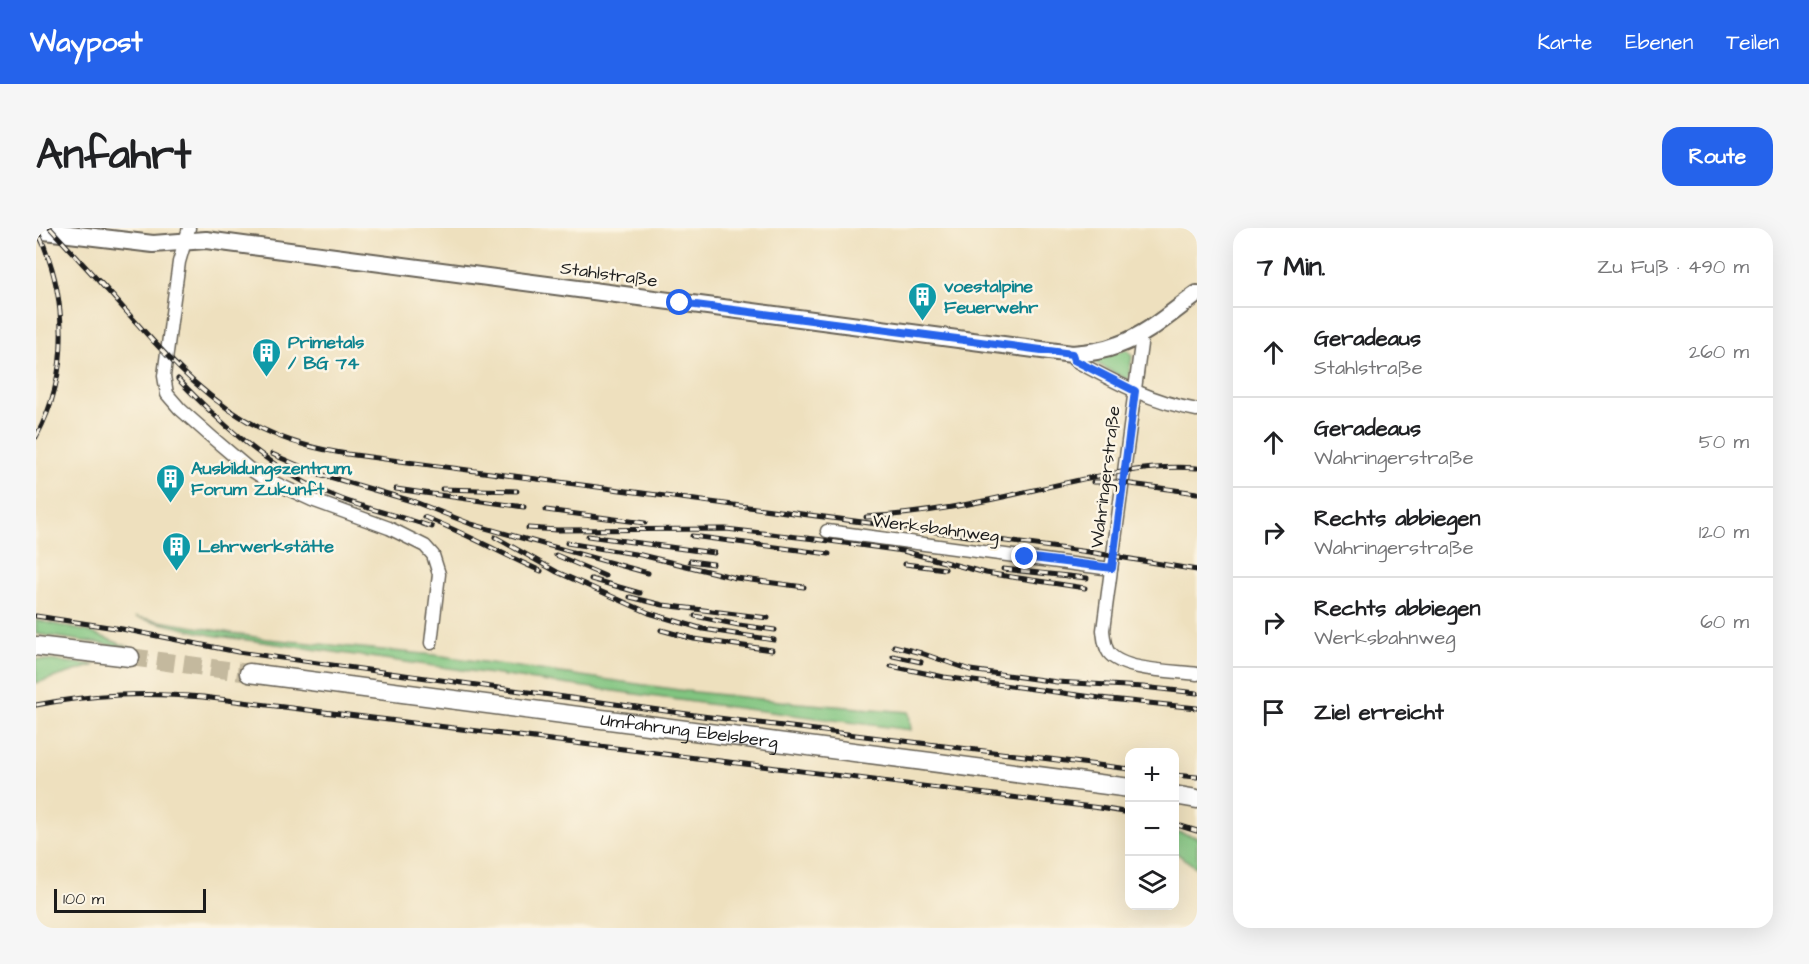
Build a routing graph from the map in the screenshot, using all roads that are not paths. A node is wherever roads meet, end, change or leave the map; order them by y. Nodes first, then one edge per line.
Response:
1 (36, 230) edge
2 (187, 235) edge
3 (1197, 294) edge
4 (1137, 336) junction
5 (1072, 354) junction
6 (1135, 391) junction
7 (1197, 410) edge
8 (827, 531) dead end
9 (1112, 568) junction
10 (431, 643) dead end
11 (36, 646) edge
12 (130, 657) tunnel mouth
13 (249, 673) tunnel mouth
14 (1197, 674) edge
15 (1125, 787) edge
16 (1179, 796) edge
17 (1197, 799) edge

1 - 2 street, Stahlstraße
2 - 5 street, Stahlstraße
2 - 10 street
3 - 4 street, Stahlstraße
4 - 5 street, Stahlstraße
4 - 6 street, Wahringerstraße
5 - 6 street, Wahringerstraße
6 - 7 street, Wahringerstraße
6 - 9 street, Wahringerstraße
8 - 9 street, Werksbahnweg
9 - 14 street, Wahringerstraße
11 - 12 main road
13 - 15 main road, Umfahrung Ebelsberg
16 - 17 main road

